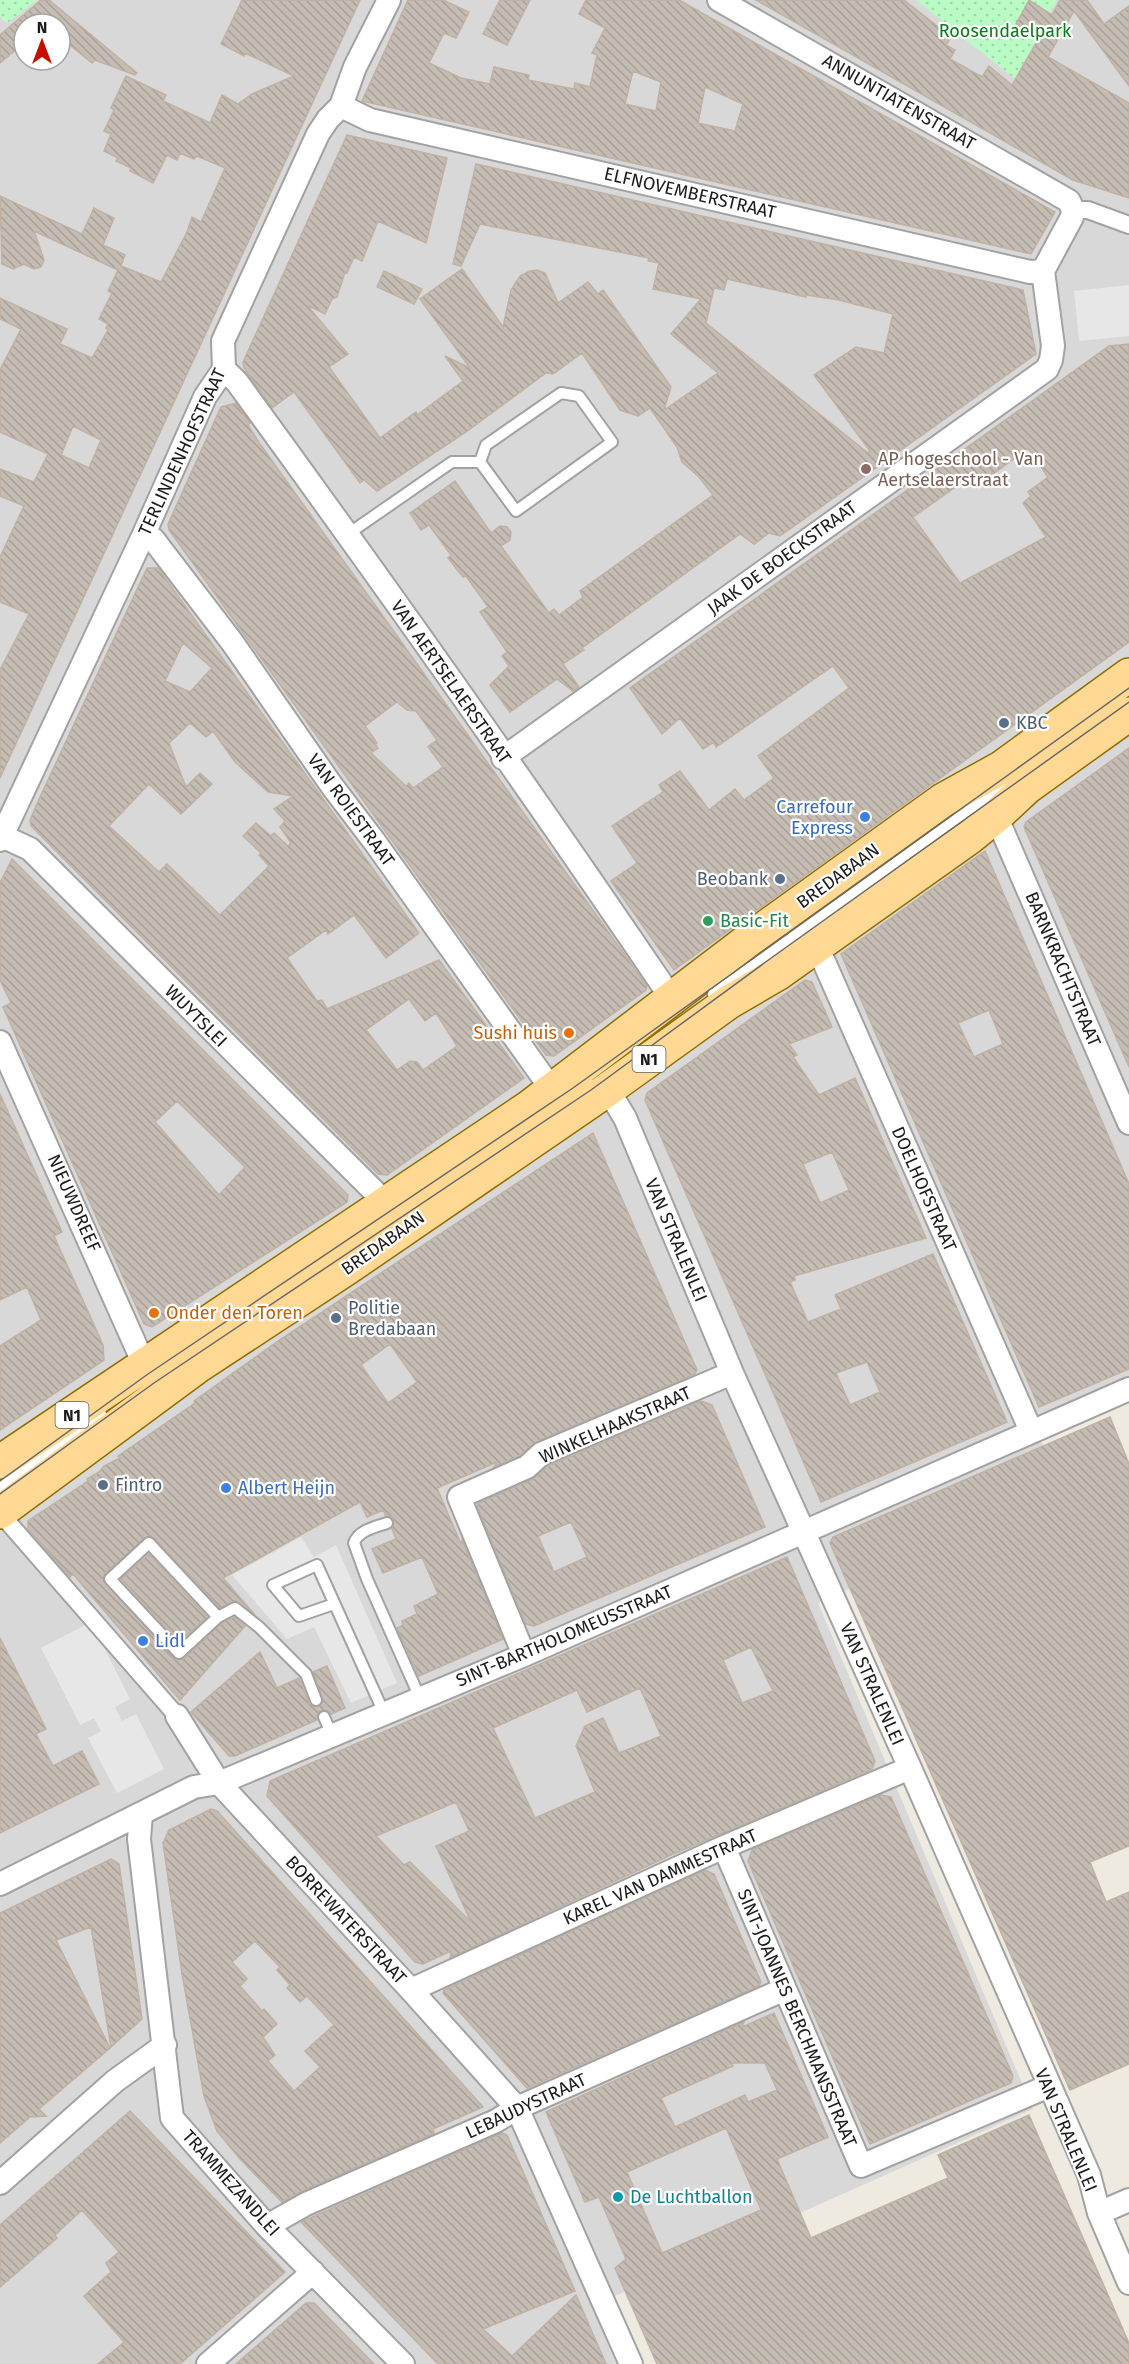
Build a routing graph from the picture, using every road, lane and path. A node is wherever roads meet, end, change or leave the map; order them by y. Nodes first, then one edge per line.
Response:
1 (388, 0) edge
2 (719, 0) edge
3 (341, 106) junction
4 (1072, 210) junction
5 (1129, 225) edge
6 (1042, 271) junction
7 (224, 369) junction
8 (480, 462) junction
9 (144, 534) junction
10 (348, 534) junction
11 (1129, 675) edge
12 (1129, 714) edge
13 (504, 758) junction
14 (1014, 777) dead end
15 (996, 816) junction
16 (1, 838) edge
17 (817, 946) junction
18 (672, 999) junction
19 (705, 999) dead end
20 (0, 1042) edge
21 (579, 1090) junction
22 (1129, 1123) edge
23 (386, 1203) junction
24 (732, 1373) junction
25 (151, 1379) junction
26 (1129, 1389) edge
27 (114, 1405) dead end
28 (1031, 1431) junction
29 (0, 1462) edge
30 (0, 1487) edge
31 (0, 1512) edge
32 (387, 1523) dead end
33 (804, 1531) junction
34 (334, 1604) junction
35 (218, 1617) junction
36 (524, 1655) junction
37 (420, 1698) junction
38 (316, 1700) dead end
39 (384, 1713) junction
40 (177, 1716) joint
41 (909, 1768) junction
42 (219, 1783) junction
43 (141, 1814) junction
44 (724, 1847) junction
45 (0, 1884) edge
46 (785, 1989) junction
47 (411, 1990) junction
48 (165, 2046) junction
49 (1049, 2086) junction
50 (517, 2108) junction
51 (0, 2183) edge
52 (1129, 2200) edge
53 (1099, 2213) junction
54 (267, 2226) junction
55 (313, 2272) junction
56 (1129, 2283) edge
57 (208, 2364) edge
58 (404, 2364) edge
59 (631, 2364) edge

1 - 3 street, TERLINDENHOFSTRAAT
2 - 4 street, ANNUNTIATENSTRAAT
3 - 6 street, ELFNOVEMBERSTRAAT
3 - 7 street, TERLINDENHOFSTRAAT
4 - 5 street
4 - 6 street
6 - 13 street, JAAK DE BOECKSTRAAT
7 - 9 street, TERLINDENHOFSTRAAT
7 - 10 street, VAN AERTSELAERSTRAAT
8 - 8 lane
8 - 10 lane
9 - 16 street, TERLINDENHOFSTRAAT
9 - 21 street, VAN ROIESTRAAT
10 - 13 street, VAN AERTSELAERSTRAAT
11 - 18 main road, BREDABAAN / N1
12 - 15 main road, BREDABAAN / N1
13 - 18 street, VAN AERTSELAERSTRAAT
14 - 19 lane, BREDABAAN
15 - 17 main road, BREDABAAN / N1
15 - 22 street, BARNKRACHTSTRAAT
16 - 23 street, WUYTSLEI
17 - 21 main road, BREDABAAN / N1
17 - 28 street, DOELHOFSTRAAT
18 - 21 main road, BREDABAAN / N1
20 - 25 street, NIEUWDREEF
21 - 23 main road, BREDABAAN / N1
21 - 24 street, VAN STRALENLEI
21 - 25 main road, BREDABAAN / N1
23 - 25 main road, BREDABAAN / N1
24 - 33 street, VAN STRALENLEI
24 - 36 street, WINKELHAAKSTRAAT
25 - 29 main road, BREDABAAN / N1
25 - 31 main road, BREDABAAN / N1
26 - 28 street, SINT-BARTHOLOMEUSSTRAAT
27 - 30 lane
28 - 33 street, SINT-BARTHOLOMEUSSTRAAT
31 - 40 street, BORREWATERSTRAAT
32 - 37 lane
33 - 36 street, SINT-BARTHOLOMEUSSTRAAT
33 - 41 street, VAN STRALENLEI
34 - 34 lane
34 - 39 lane
35 - 35 lane
35 - 38 lane
36 - 37 street, SINT-BARTHOLOMEUSSTRAAT
37 - 39 street, SINT-BARTHOLOMEUSSTRAAT
39 - 42 street, SINT-BARTHOLOMEUSSTRAAT
40 - 42 street, BORREWATERSTRAAT
41 - 44 street, KAREL VAN DAMMESTRAAT
41 - 49 street, VAN STRALENLEI
42 - 43 street, SINT-BARTHOLOMEUSSTRAAT
42 - 47 street, BORREWATERSTRAAT
43 - 45 street, SINT-BARTHOLOMEUSSTRAAT
43 - 48 street, TRAMMEZANDLEI
44 - 46 street, SINT-JOANNES BERCHMANSSTRAAT
44 - 47 street, KAREL VAN DAMMESTRAAT
46 - 49 street, SINT-JOANNES BERCHMANSSTRAAT
46 - 50 street, LEBAUDYSTRAAT
47 - 50 street, BORREWATERSTRAAT
48 - 51 street
48 - 54 street, TRAMMEZANDLEI
49 - 53 street, VAN STRALENLEI
50 - 54 street, LEBAUDYSTRAAT
50 - 59 street, BORREWATERSTRAAT
52 - 53 street
53 - 56 street, VAN STRALENLEI
54 - 55 street, TRAMMEZANDLEI
55 - 57 street
55 - 58 street, TRAMMEZANDLEI

